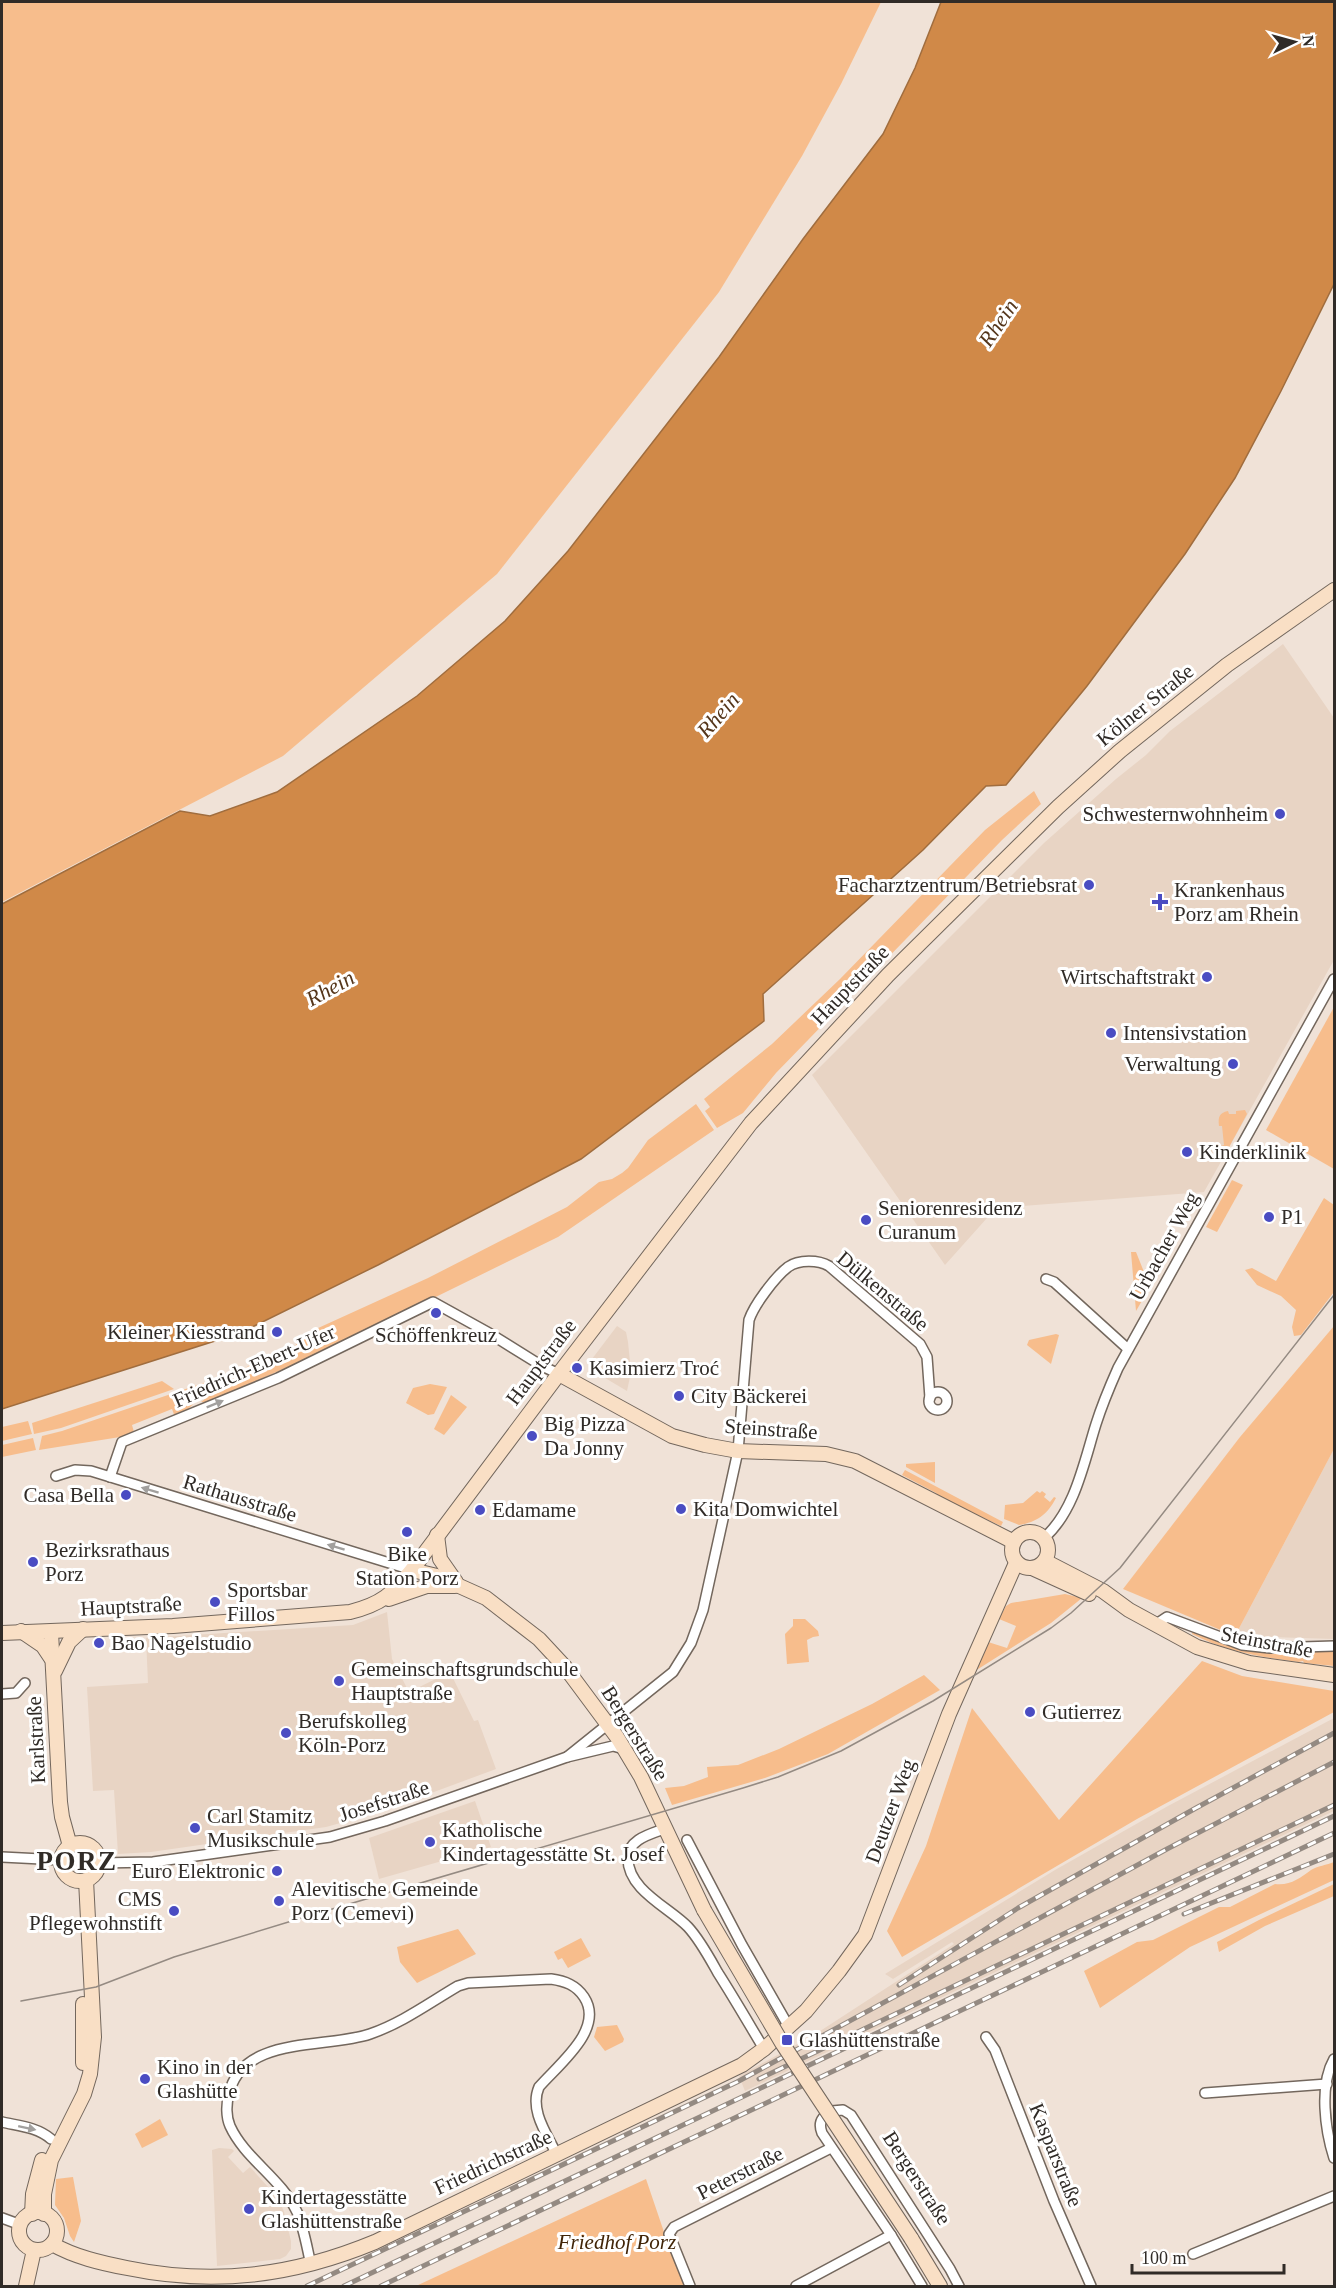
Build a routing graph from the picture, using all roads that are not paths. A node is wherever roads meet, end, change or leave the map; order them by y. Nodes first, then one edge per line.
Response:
1 (1335, 590) edge
2 (995, 868) joint
3 (1335, 978) edge
4 (1046, 1279) dead end
5 (434, 1302) joint
6 (1128, 1349) junction
7 (559, 1374) junction
8 (930, 1398) dead end
9 (738, 1451) junction
10 (56, 1476) dead end
11 (110, 1477) junction
12 (437, 1535) junction
13 (1044, 1538) junction
14 (1014, 1542) junction
15 (1016, 1563) junction
16 (1040, 1565) junction
17 (412, 1570) junction
18 (460, 1586) junction
19 (381, 1602) junction
20 (1155, 1625) junction
21 (83, 1629) junction
22 (21, 1631) junction
23 (51, 1632) junction
24 (2, 1633) edge
25 (1335, 1646) edge
26 (51, 1658) junction
27 (1335, 1675) edge
28 (53, 1676) junction
29 (25, 1683) dead end
30 (2, 1694) edge
31 (608, 1724) junction
32 (624, 1749) junction
33 (567, 1757) junction
34 (664, 1829) junction
35 (687, 1840) dead end
36 (70, 1846) junction
37 (2, 1857) edge
38 (61, 1860) junction
39 (99, 1863) junction
40 (81, 1881) junction
41 (789, 2027) junction
42 (986, 2037) dead end
43 (764, 2049) junction
44 (1335, 2059) edge
45 (1327, 2084) junction
46 (1205, 2093) dead end
47 (2, 2122) edge
48 (51, 2139) junction
49 (831, 2148) junction
50 (557, 2155) junction
51 (1335, 2158) edge
52 (1335, 2196) edge
53 (38, 2214) junction
54 (2, 2218) edge
55 (21, 2225) junction
56 (891, 2235) junction
57 (52, 2244) junction
58 (34, 2250) junction
59 (1193, 2254) dead end
60 (311, 2265) junction
61 (26, 2286) edge
62 (690, 2286) edge
63 (796, 2286) edge
64 (922, 2286) edge
65 (940, 2286) edge
66 (959, 2286) edge
67 (1091, 2286) edge

1 - 2 street, Kölner Straße
2 - 7 street, Hauptstraße
3 - 6 street, Urbacher Weg
4 - 6 street
5 - 7 street, Steinstraße
11 -> 5 street, Friedrich-Ebert-Ufer
6 - 13 street, Urbacher Weg
7 - 9 street, Steinstraße
7 - 12 street, Hauptstraße
8 - 9 street, Dülkenstraße
9 - 14 street, Steinstraße
9 - 31 street, Josefstraße
10 - 11 street, Rathausstraße
17 -> 11 street, Rathausstraße
12 - 17 street, Hauptstraße
12 - 18 street
13 - 14 street
13 - 16 street
14 - 15 street
15 - 16 street
15 - 41 street, Deutzer Weg
16 - 20 street, Steinstraße
17 - 18 street, Bergerstraße
17 - 19 street, Hauptstraße
18 - 19 street
18 - 31 street, Bergerstraße
19 - 21 street, Hauptstraße
20 - 25 street
20 - 27 street, Steinstraße
21 - 23 street, Hauptstraße
21 - 28 street
22 - 23 street, Hauptstraße
22 - 24 street, Hauptstraße
22 - 26 street
23 - 26 street, Karlstraße
26 - 28 street, Karlstraße
28 - 36 street, Karlstraße
29 - 30 street
31 - 32 street, Bergerstraße
31 - 33 street, Josefstraße
32 - 33 street, Josefstraße
32 - 34 street, Bergerstraße
33 - 39 street, Josefstraße
34 - 43 street
34 - 65 street, Bergerstraße, bridge
35 - 41 street
36 - 38 street
36 - 39 street
37 - 38 street
38 - 40 street
39 - 40 street
40 - 48 street
40 - 53 street
41 - 43 street, Deutzer Weg
42 - 67 street, Kasparstraße
43 - 50 street, Friedrichstraße
44 - 45 street
45 - 46 street
45 - 51 street
47 -> 48 street
48 - 53 street
49 - 56 street, Bergerstraße
49 - 62 street, Peterstraße
49 - 66 street, Bergerstraße
50 - 60 street, Friedrichstraße
50 - 60 street
52 - 59 street
53 - 55 street
53 - 57 street
54 - 55 street
55 - 58 street
56 - 63 street
56 - 64 street, Bergerstraße
57 - 58 street
57 - 60 street, Friedrichstraße
58 - 61 street

